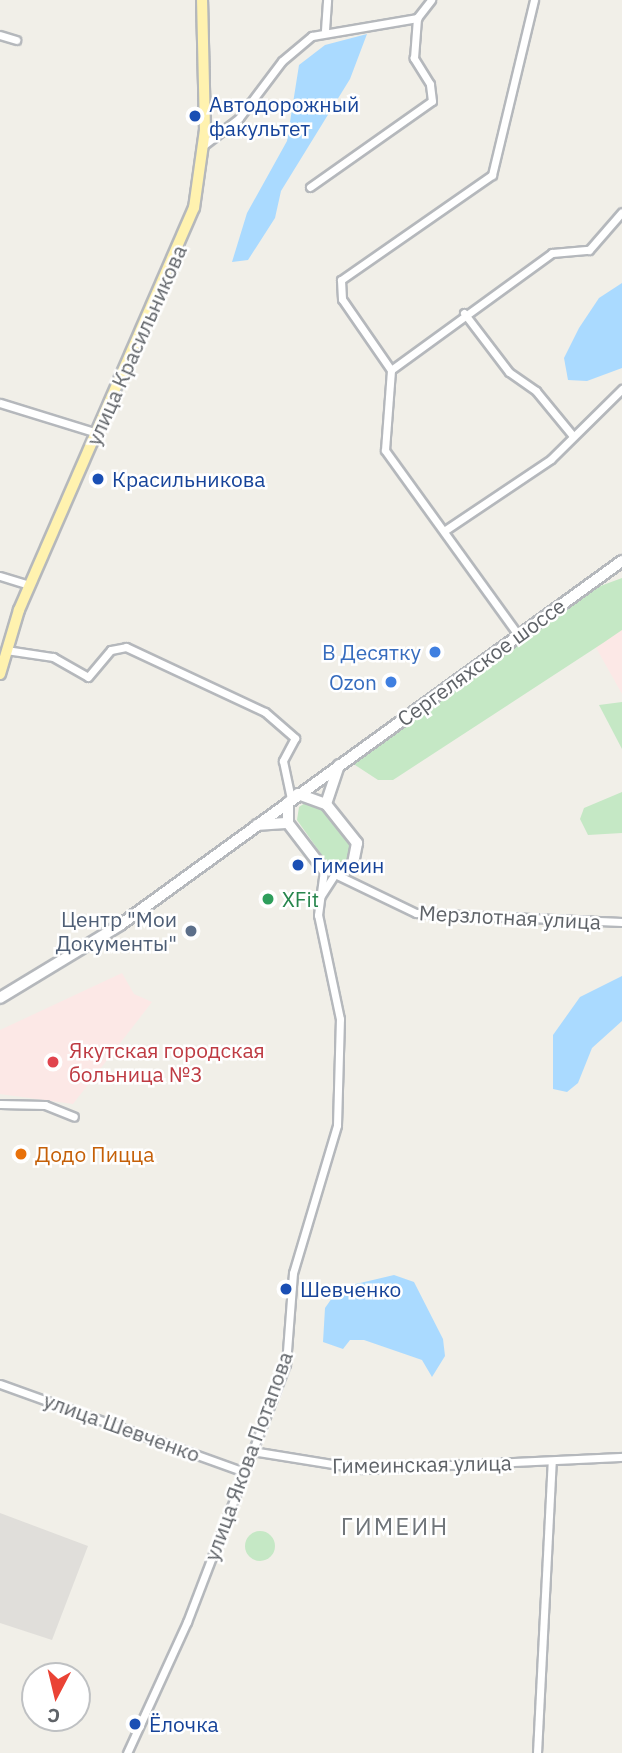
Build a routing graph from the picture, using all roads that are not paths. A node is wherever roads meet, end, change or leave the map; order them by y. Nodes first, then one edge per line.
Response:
1 (202, 0) edge
2 (327, 0) edge
3 (431, 0) edge
4 (534, 0) edge
5 (417, 18) junction
6 (325, 30) junction
7 (0, 35) edge
8 (16, 40) dead end
9 (204, 145) junction
10 (310, 187) dead end
11 (622, 212) edge
12 (464, 313) junction
13 (391, 370) junction
14 (622, 389) edge
15 (0, 403) edge
16 (97, 433) junction
17 (573, 436) junction
18 (444, 531) junction
19 (622, 561) edge
20 (0, 576) edge
21 (30, 585) junction
22 (519, 636) junction
23 (6, 650) junction
24 (0, 674) edge
25 (340, 763) junction
26 (291, 798) junction
27 (326, 804) junction
28 (288, 823) junction
29 (254, 825) junction
30 (352, 868) junction
31 (330, 872) junction
32 (363, 887) junction
33 (622, 922) edge
34 (0, 998) edge
35 (0, 1104) edge
36 (74, 1117) dead end
37 (0, 1384) edge
38 (252, 1451) junction
39 (622, 1457) edge
40 (551, 1461) junction
41 (244, 1472) junction
42 (127, 1753) edge
43 (537, 1753) edge

1 - 9 main road, улица Красильникова
2 - 6 street
3 - 5 street
4 - 13 street
5 - 6 street
5 - 10 street
6 - 9 street
7 - 8 street
9 - 16 main road, улица Красильникова
11 - 12 street
12 - 13 street
12 - 17 street
13 - 18 street
14 - 17 street
15 - 16 street
16 - 21 main road, улица Красильникова
17 - 18 street
18 - 22 street
19 - 22 main road, Сергеляхское шоссе
20 - 21 street
21 - 23 main road, улица Красильникова
22 - 25 main road, Сергеляхское шоссе
23 - 24 main road, улица Красильникова
23 - 26 street
25 - 26 main road, Сергеляхское шоссе
25 - 27 main road
26 - 27 main road
26 - 28 main road
26 - 29 main road, Сергеляхское шоссе
27 - 30 main road
28 - 29 main road
28 - 31 main road
29 - 34 main road, Сергеляхское шоссе
30 - 31 main road
30 - 32 street
31 - 32 street, Мерзлотная улица
31 - 38 street, улица Якова Потапова
32 - 33 street, Мерзлотная улица
35 - 36 street
37 - 41 street, улица Шевченко
38 - 40 street, Гимеинская улица
38 - 41 street, улица Якова Потапова
39 - 40 street, Гимеинская улица
40 - 43 street
41 - 42 street, улица Якова Потапова

